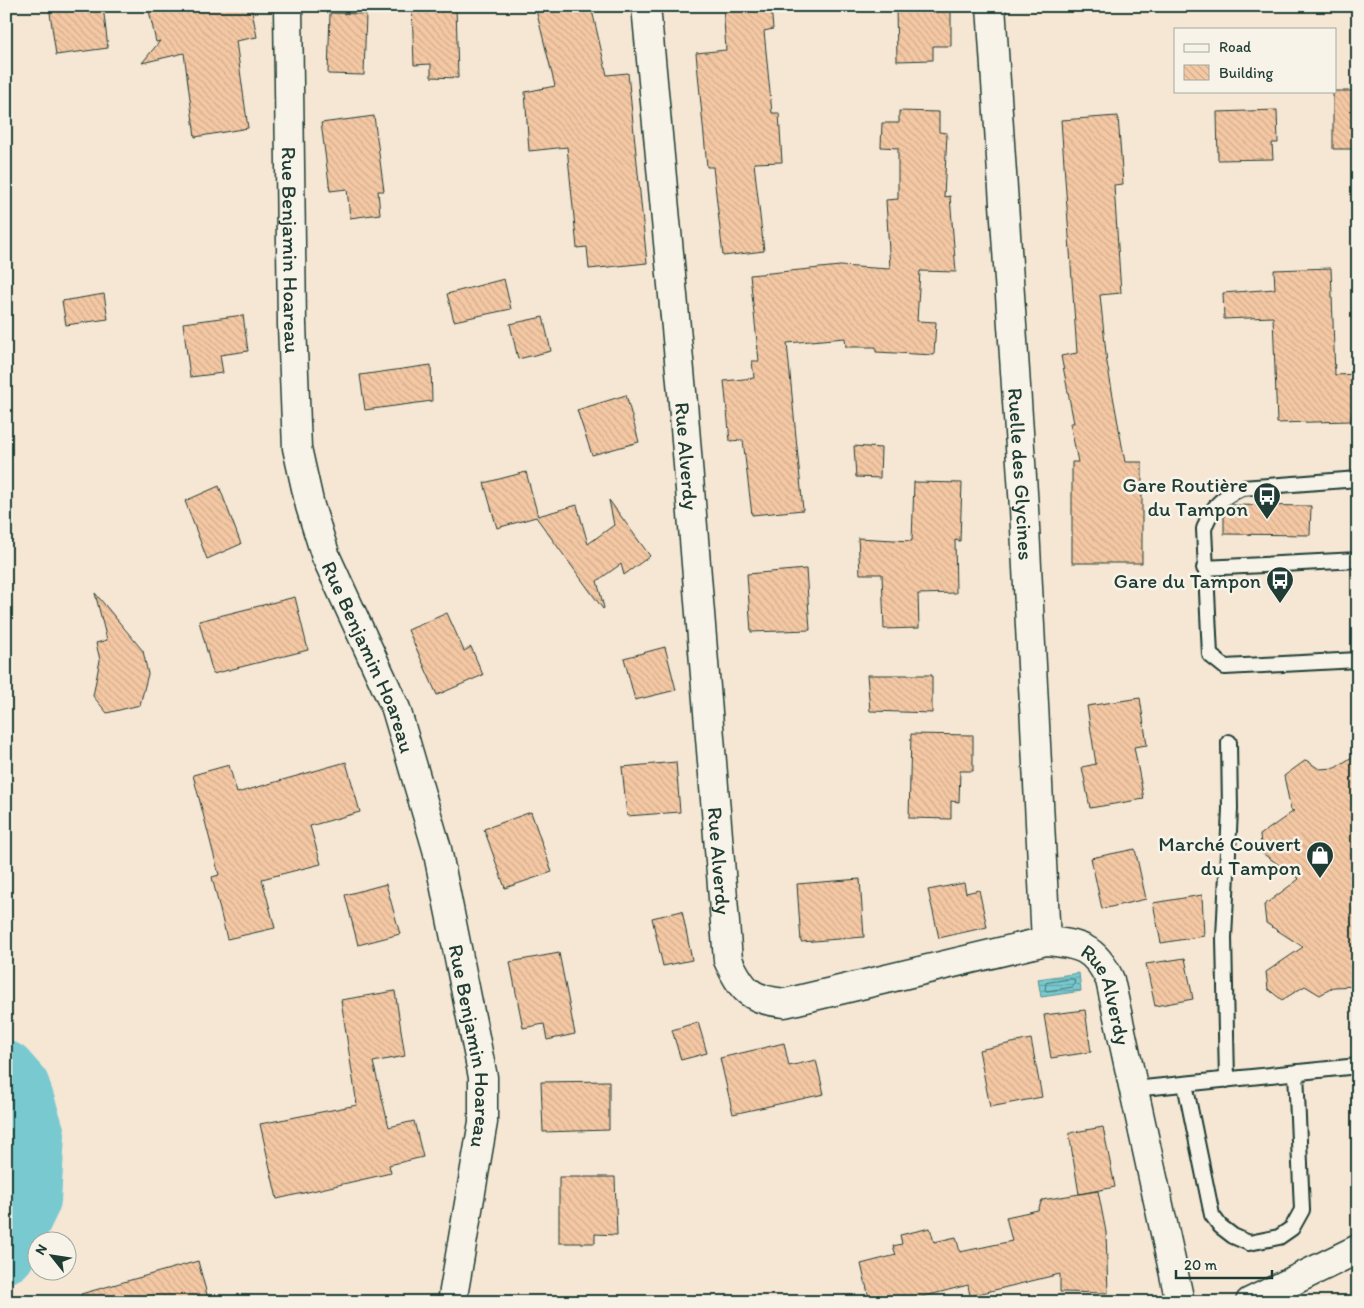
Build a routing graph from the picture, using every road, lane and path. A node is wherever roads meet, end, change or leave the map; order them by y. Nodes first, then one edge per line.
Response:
1 (288, 6) edge
2 (646, 6) edge
3 (991, 6) edge
4 (1358, 479) edge
5 (1358, 560) edge
6 (1204, 568) junction
7 (1358, 660) edge
8 (1229, 742) dead end
9 (1046, 941) junction
10 (1358, 1066) edge
11 (1296, 1072) junction
12 (1227, 1080) junction
13 (1185, 1084) junction
14 (1134, 1089) junction
15 (1358, 1249) edge
16 (452, 1302) edge
17 (1180, 1302) edge
18 (1250, 1302) edge

1 - 16 street, Rue Benjamin Hoareau
2 - 9 street, Rue Alverdy
3 - 9 street, Ruelle des Glycines
4 - 6 lane
5 - 6 lane
6 - 7 lane
8 - 12 lane
9 - 14 street, Rue Alverdy
10 - 11 lane
11 - 12 lane
11 - 13 lane
12 - 13 lane
13 - 14 lane
14 - 17 street, Rue Alverdy
15 - 18 street

